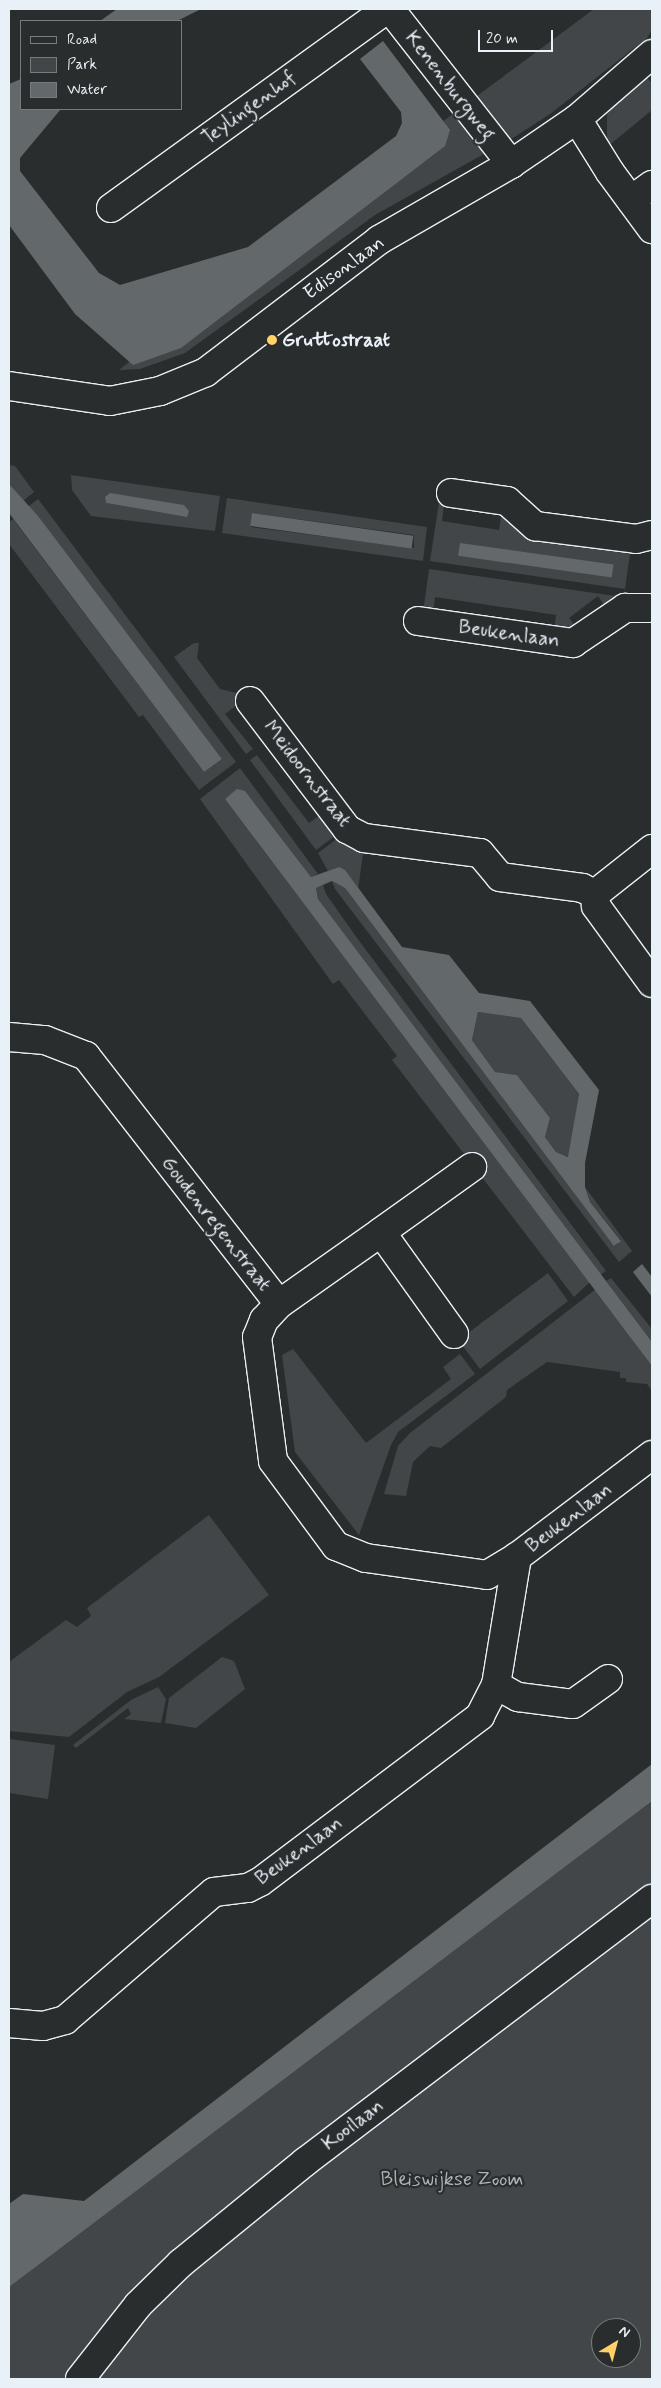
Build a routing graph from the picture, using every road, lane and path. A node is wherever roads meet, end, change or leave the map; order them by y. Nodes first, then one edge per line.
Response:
1 (389, 9) edge
2 (652, 54) edge
3 (577, 119) junction
4 (511, 164) junction
5 (642, 192) edge
6 (111, 208) dead end
7 (652, 229) edge
8 (9, 386) edge
9 (450, 493) dead end
10 (652, 536) edge
11 (651, 602) edge
12 (418, 621) dead end
13 (250, 701) dead end
14 (652, 849) edge
15 (595, 894) junction
16 (652, 982) edge
17 (9, 1037) edge
18 (472, 1167) dead end
19 (381, 1232) junction
20 (279, 1304) junction
21 (454, 1334) dead end
22 (652, 1455) edge
23 (517, 1557) junction
24 (608, 1679) dead end
25 (496, 1685) junction
26 (652, 1899) edge
27 (9, 2023) edge
28 (80, 2379) edge

1 - 4 street, Kenenburgweg
1 - 6 street, Teylingenhof
2 - 3 street, Edisonlaan
3 - 4 street, Edisonlaan
3 - 5 street
4 - 8 street, Edisonlaan
5 - 7 street
9 - 10 street
11 - 12 street, Beukenlaan
13 - 15 street, Meidoornstraat
14 - 15 street
15 - 16 street
17 - 20 street, Goudenregenstraat
18 - 19 street
19 - 20 street
19 - 21 street
20 - 23 street, Goudenregenstraat
22 - 23 street, Beukenlaan
23 - 25 street, Beukenlaan
24 - 25 street
25 - 27 street, Beukenlaan
26 - 28 street, Kooilaan

